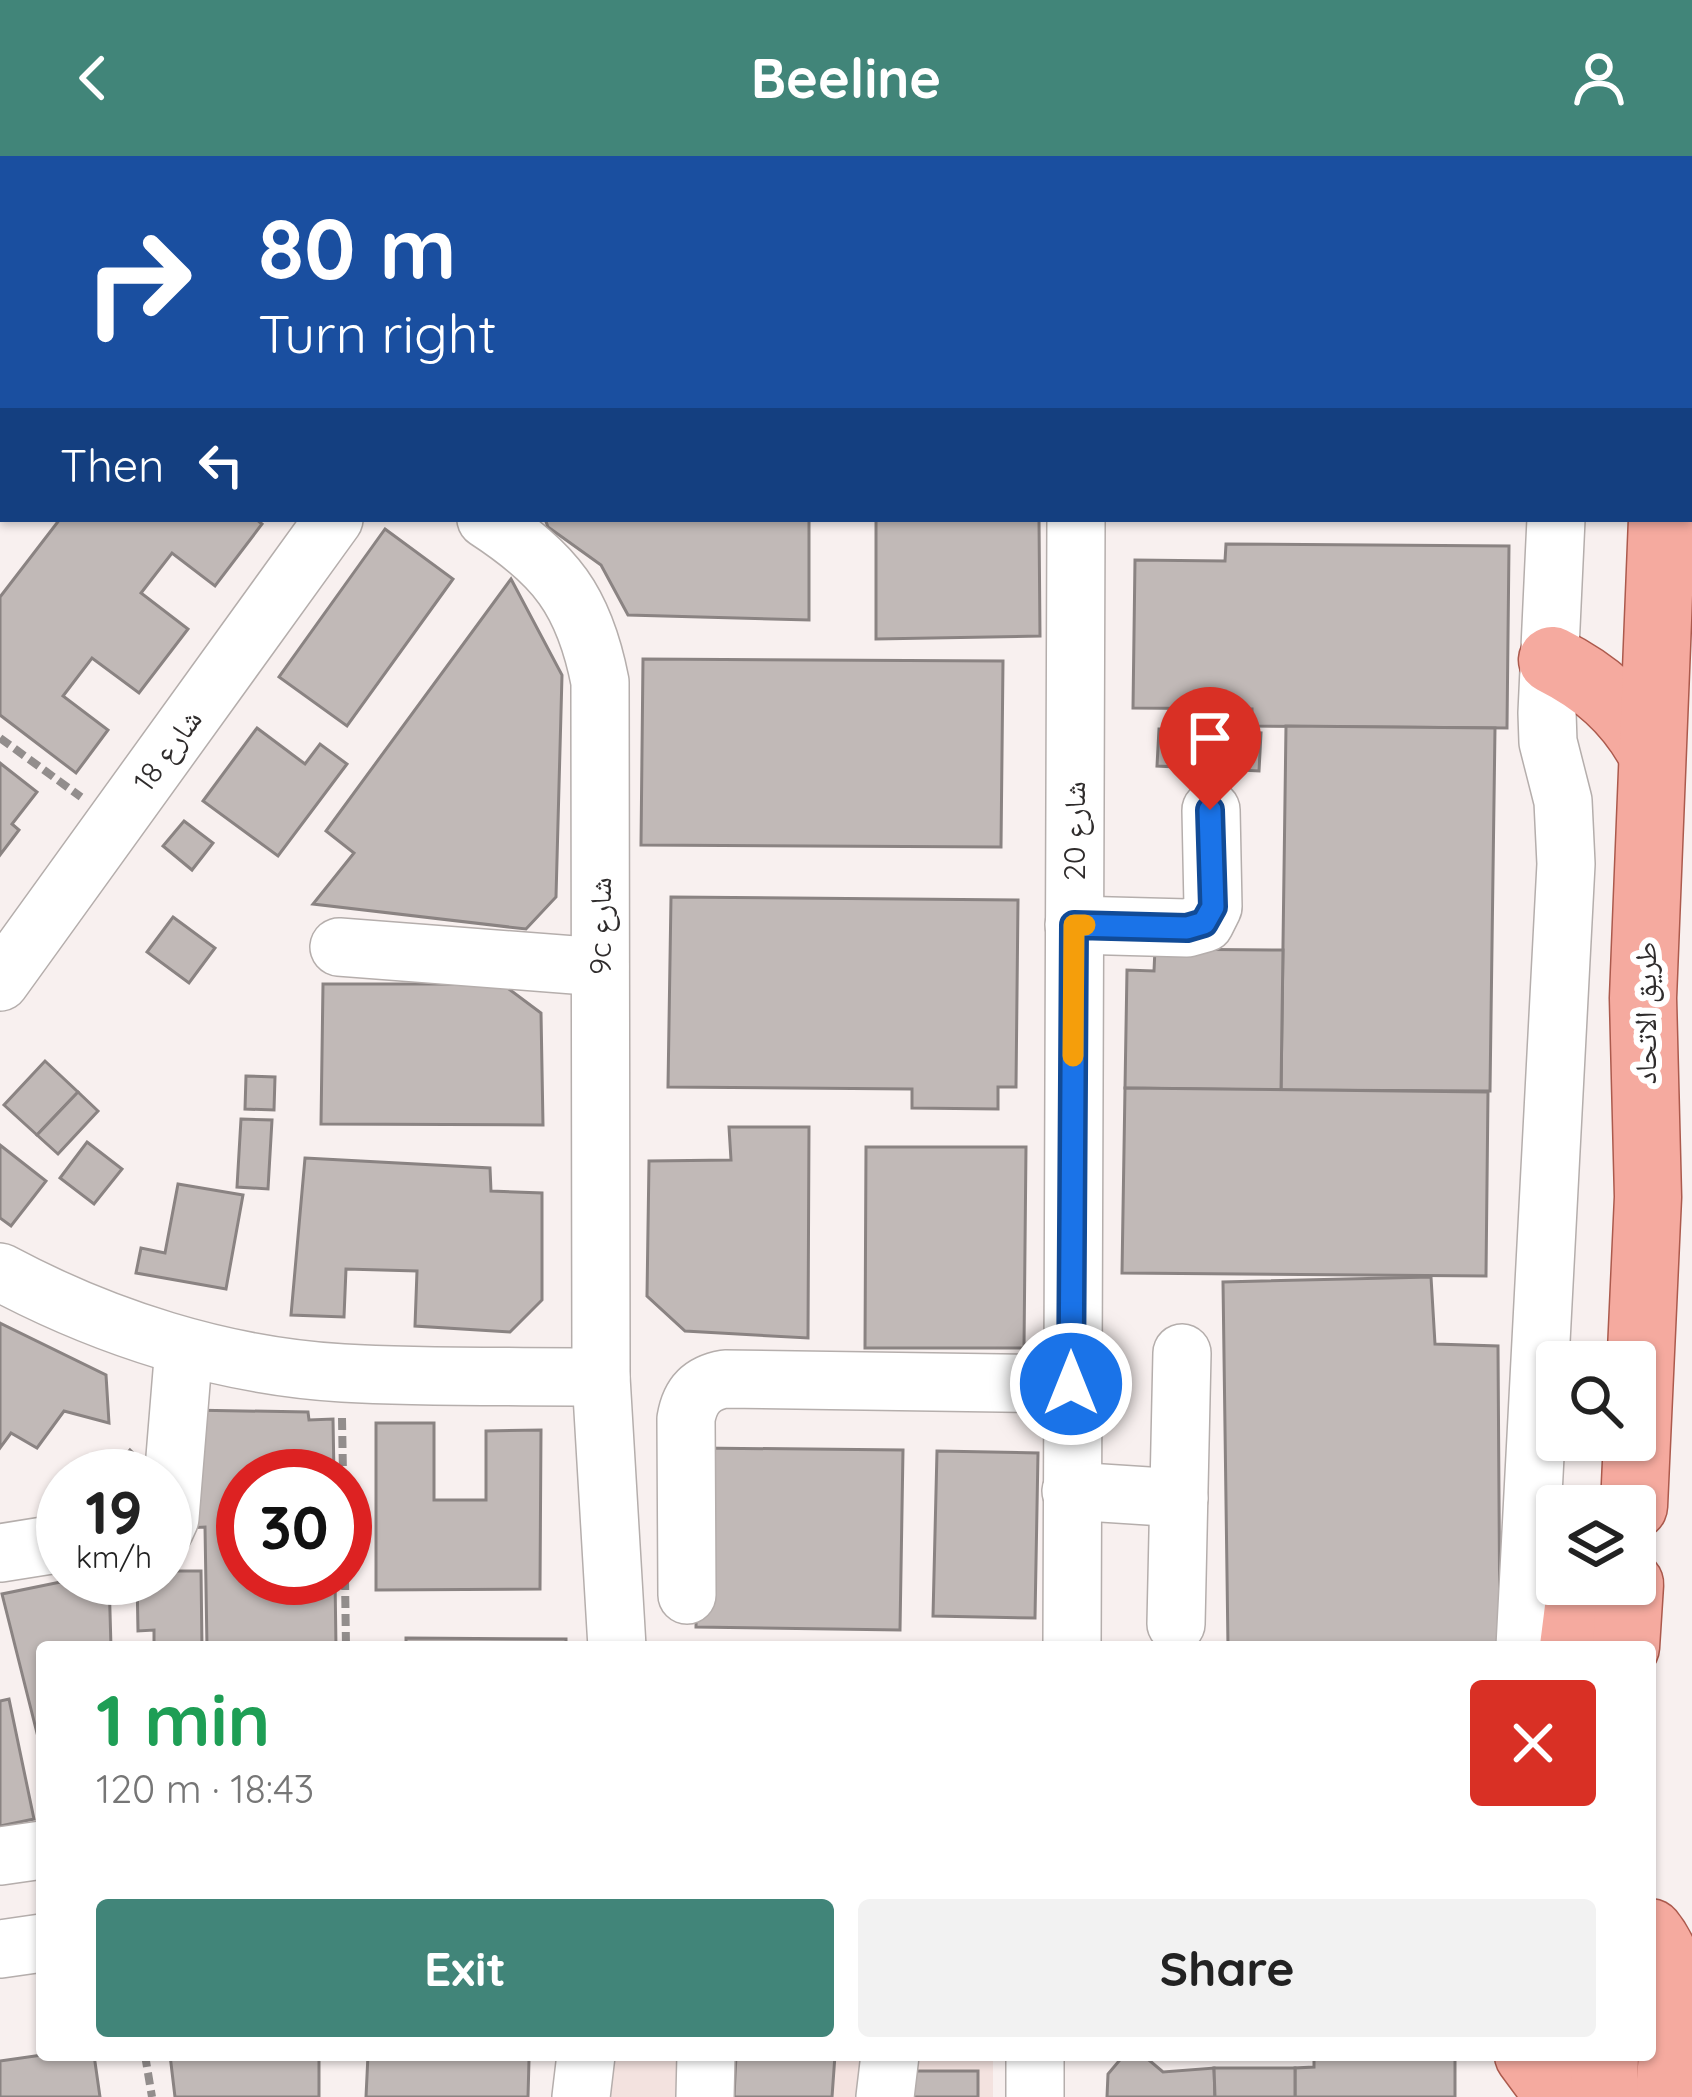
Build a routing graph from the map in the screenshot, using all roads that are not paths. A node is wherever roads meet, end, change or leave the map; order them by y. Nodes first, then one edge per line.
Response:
1 (332, 522) edge
2 (491, 522) edge
3 (1076, 522) edge
4 (1556, 522) edge
5 (1662, 522) edge
6 (1552, 660) junction
7 (1651, 752) junction
8 (1210, 810) dead end
9 (1074, 925) junction
10 (339, 947) dead end
11 (601, 967) junction
12 (0, 982) edge
13 (1644, 1080) junction
14 (0, 1272) edge
15 (1612, 1341) edge
16 (184, 1347) junction
17 (1182, 1353) dead end
18 (601, 1377) junction
19 (1071, 1384) junction
20 (176, 1449) edge
21 (1635, 1485) edge
22 (1071, 1491) junction
23 (1179, 1498) junction
24 (36, 1548) edge
25 (0, 1553) edge
26 (687, 1595) dead end
27 (1579, 1605) edge
28 (1629, 1605) edge
29 (1176, 1624) dead end
30 (617, 1641) edge
31 (1072, 1641) edge
32 (1525, 1641) edge
33 (1575, 1641) edge
34 (1627, 1641) edge
35 (36, 1851) edge
36 (0, 1856) edge
37 (36, 1944) edge
38 (0, 1949) edge
39 (1666, 1971) edge
40 (706, 2061) edge
41 (889, 2061) edge
42 (1036, 2061) edge
43 (1532, 2061) edge
44 (1605, 2061) edge
45 (705, 2097) edge
46 (885, 2097) edge
47 (1035, 2097) edge
48 (1559, 2097) edge
49 (1604, 2097) edge
50 (1669, 2097) edge

1 - 12 street, شارع 18
2 - 11 street, 9c شارع
3 - 9 street, شارع 20
4 - 6 street
5 - 7 main road, طريق الاتحاد
6 - 7 main road
6 - 32 street
7 - 13 main road, طريق الاتحاد
8 - 9 street
9 - 19 street, شارع 20
10 - 11 street
11 - 18 street, 9c شارع
13 - 15 main road
13 - 21 main road, طريق الاتحاد
14 - 16 street
16 - 18 street
16 - 20 street
17 - 23 street
18 - 30 street, 9c شارع
19 - 22 street, شارع 20
19 - 26 street
22 - 23 street
22 - 31 street, شارع 20
23 - 29 street
24 - 25 street
27 - 33 main road
28 - 34 main road
35 - 36 street
37 - 38 street
39 - 50 main road
40 - 45 street
41 - 46 street
42 - 47 street
43 - 48 main road
44 - 49 main road

